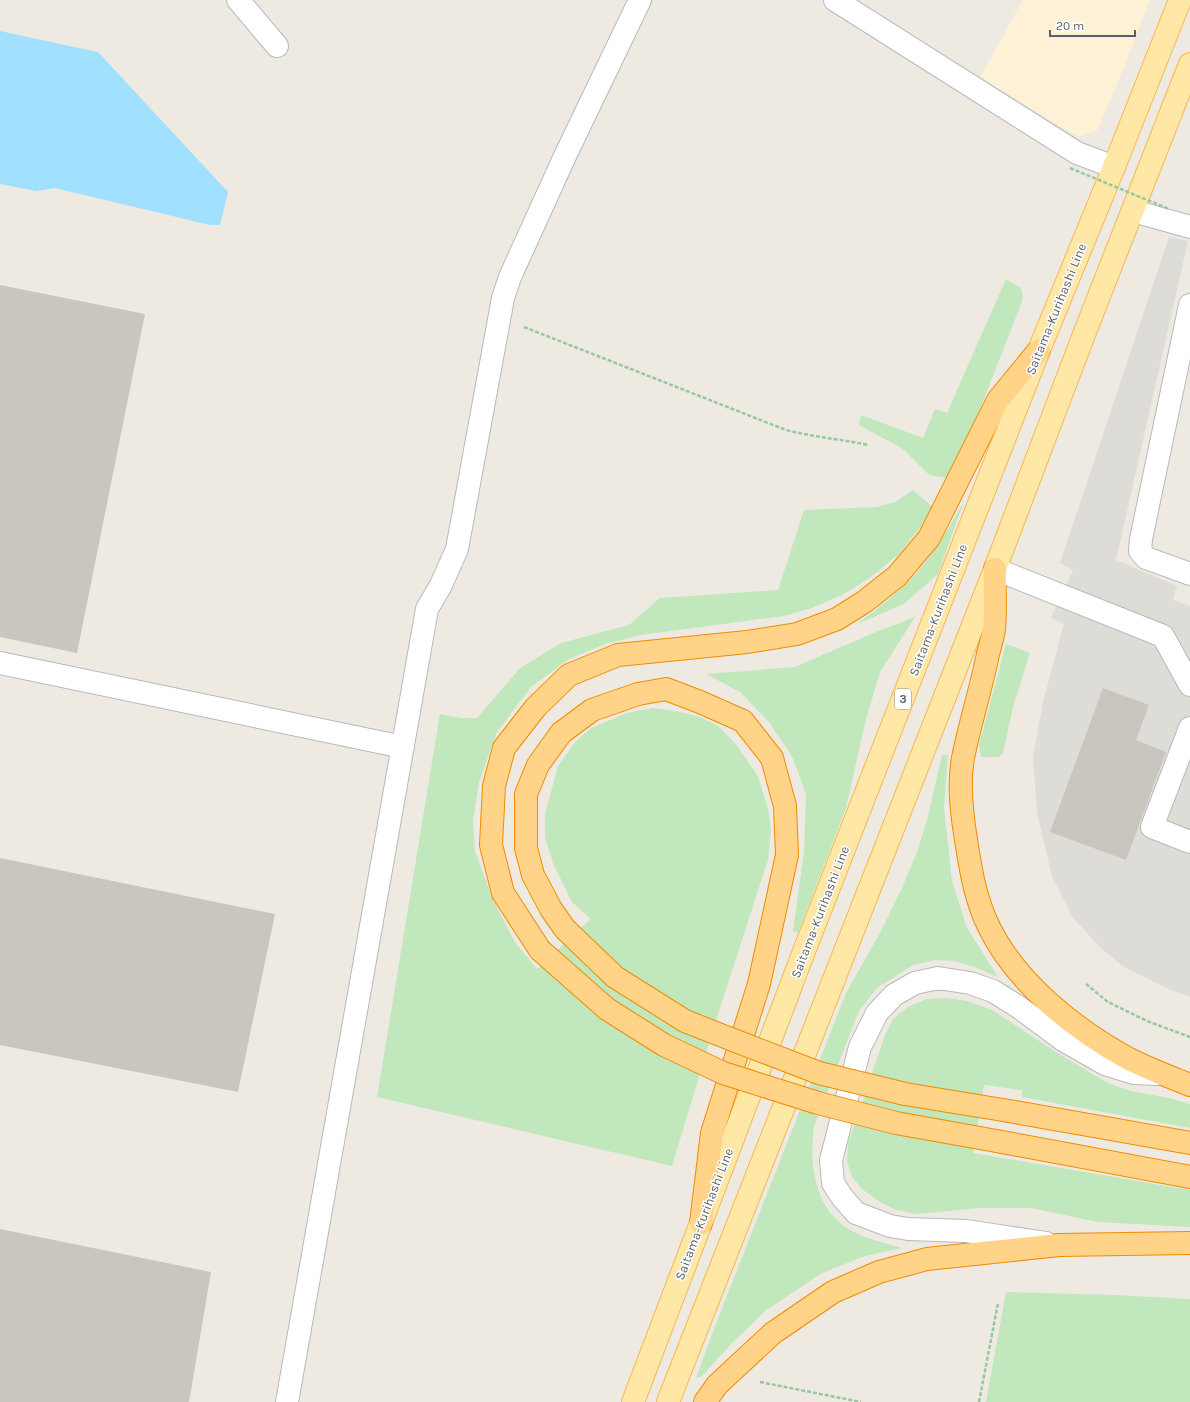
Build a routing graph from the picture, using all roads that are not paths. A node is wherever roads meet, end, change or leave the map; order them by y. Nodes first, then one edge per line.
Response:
1 (238, 0) edge
2 (640, 0) edge
3 (835, 0) edge
4 (1180, 0) edge
5 (277, 46) dead end
6 (1190, 64) edge
7 (1114, 167) junction
8 (1133, 211) junction
9 (1190, 227) edge
10 (1190, 305) edge
11 (1039, 350) junction
12 (995, 569) junction
13 (1190, 574) edge
14 (0, 663) edge
15 (1190, 685) edge
16 (1190, 728) edge
17 (403, 747) junction
18 (1190, 842) edge
19 (1164, 1075) junction
20 (1190, 1085) edge
21 (1190, 1143) edge
22 (1190, 1177) edge
23 (700, 1223) junction
24 (1190, 1243) edge
25 (1059, 1245) junction
26 (286, 1402) edge
27 (633, 1402) edge
28 (668, 1402) edge
29 (705, 1402) edge

1 - 5 street
2 - 17 street
3 - 7 street
4 - 7 main road, Saitama-Kurihashi Line / 3
6 - 8 main road
7 - 11 main road, Saitama-Kurihashi Line / 3
8 - 9 street
8 - 12 main road
10 - 13 street
11 - 22 highway, bridge
11 - 23 main road, Saitama-Kurihashi Line / 3
12 - 15 street
12 - 19 highway
12 - 28 main road
14 - 17 street
16 - 18 street
17 - 26 street
19 - 20 highway
19 - 25 street
21 - 23 highway, bridge
23 - 27 main road, Saitama-Kurihashi Line / 3
24 - 25 highway
25 - 29 highway

